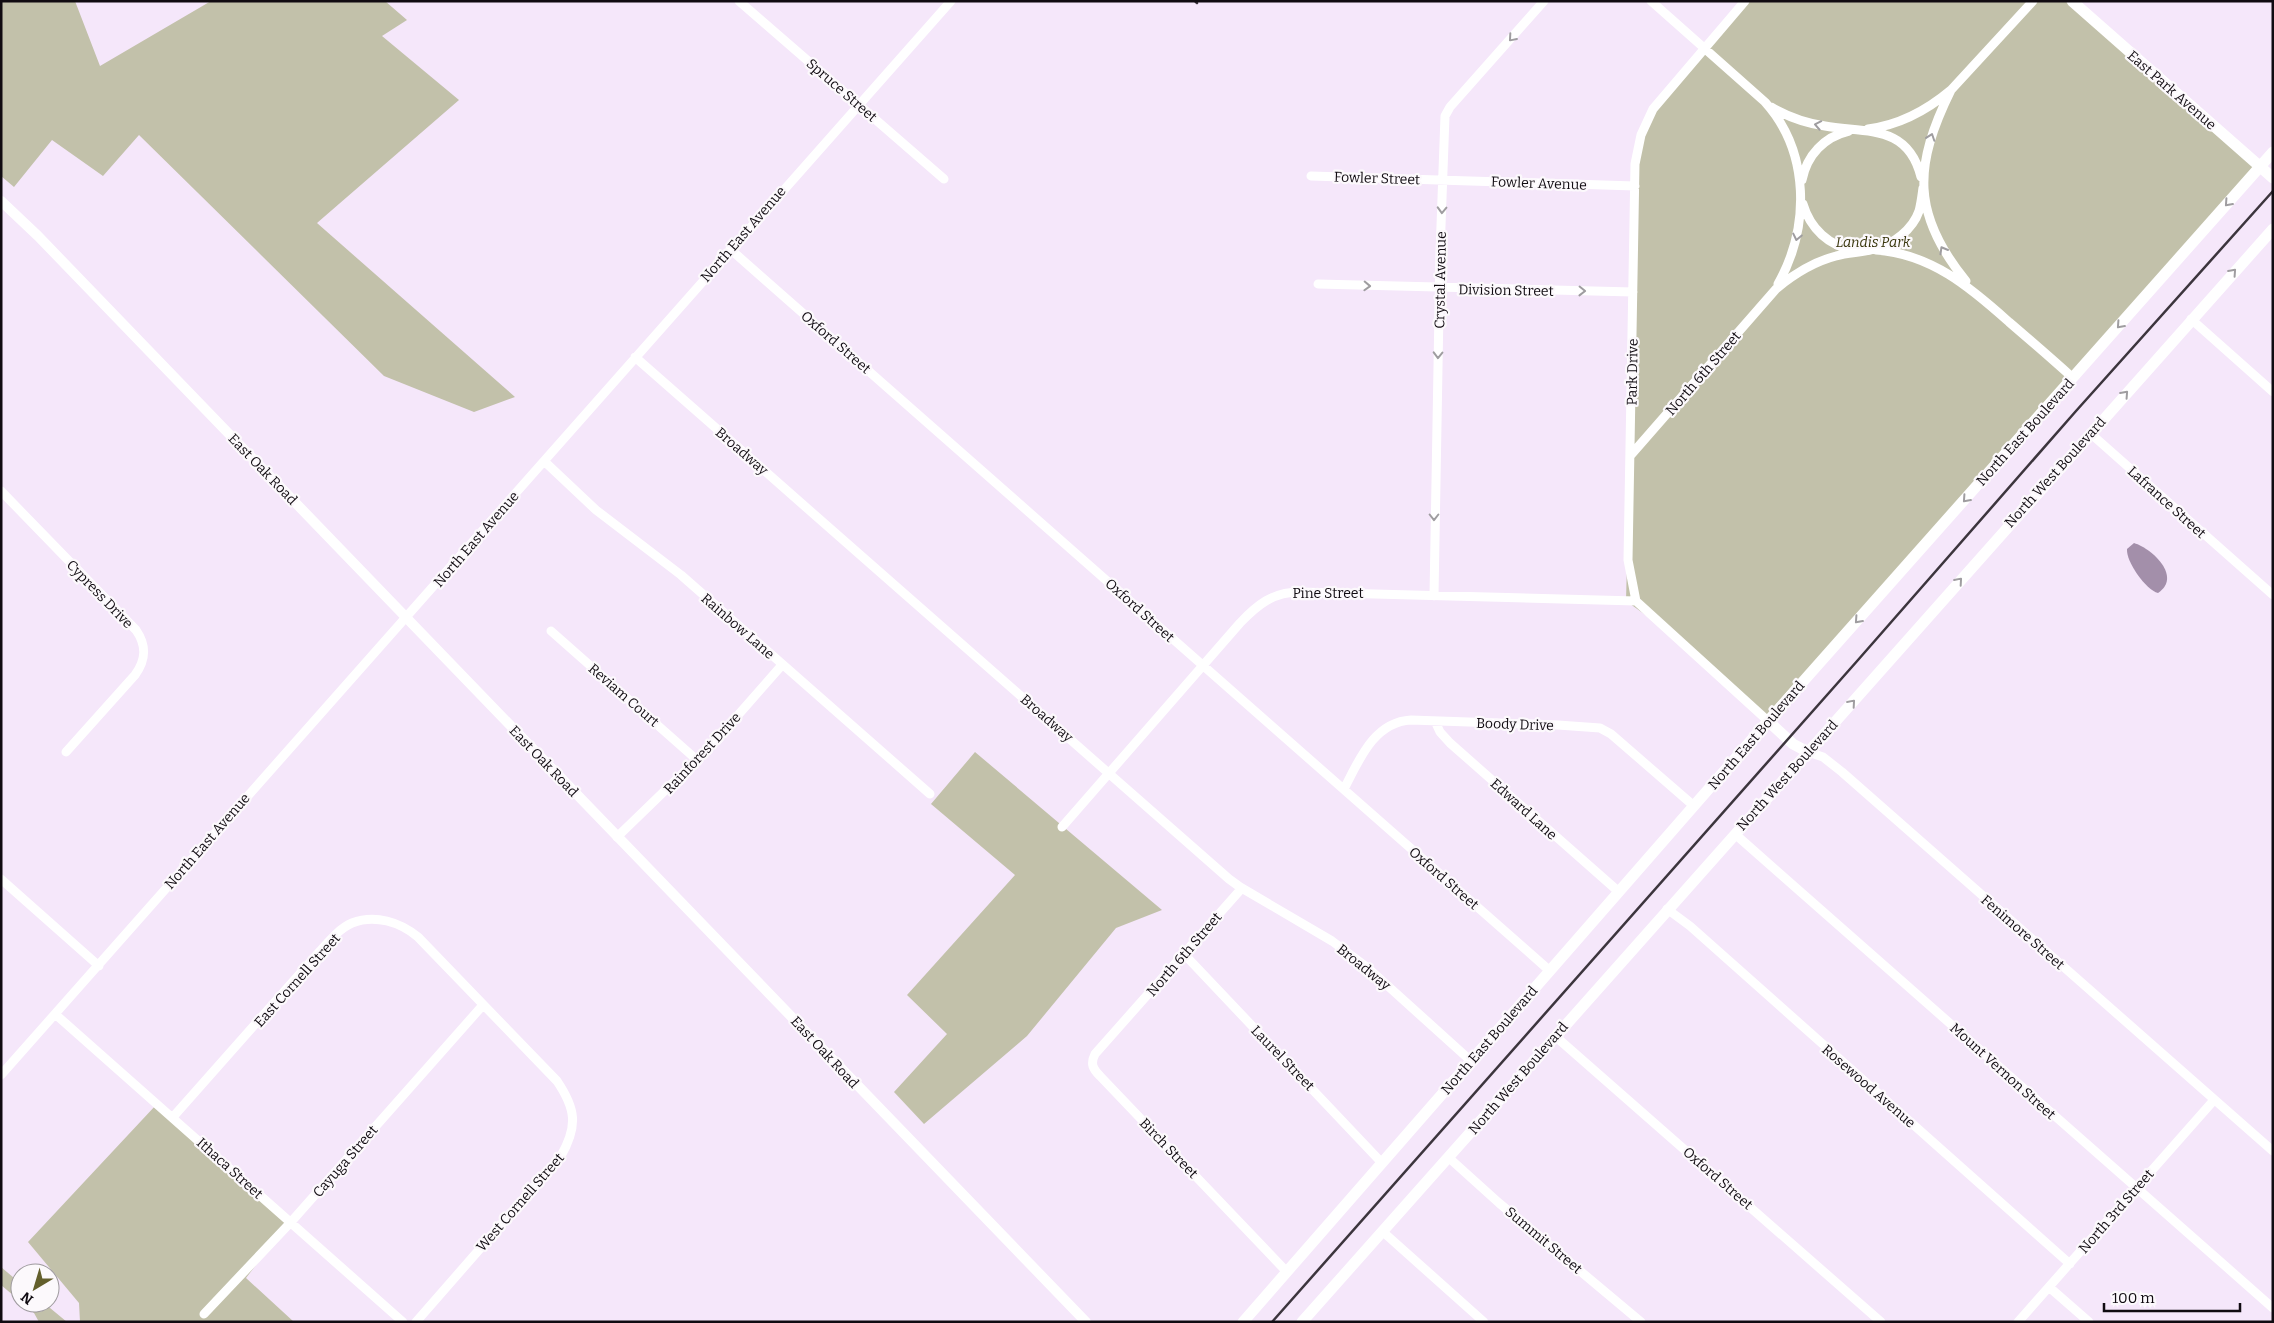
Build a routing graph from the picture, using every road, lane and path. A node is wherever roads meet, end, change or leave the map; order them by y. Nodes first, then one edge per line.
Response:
1 (739, 1) edge
2 (951, 1) edge
3 (1544, 1) edge
4 (1651, 1) edge
5 (1745, 1) edge
6 (2033, 1) edge
7 (2072, 1) edge
8 (1704, 48) junction
9 (1951, 90) junction
10 (1765, 102) junction
11 (858, 104) junction
12 (1867, 129) junction
13 (2273, 152) edge
14 (2260, 167) junction
15 (1310, 176) dead end
16 (2273, 178) edge
17 (944, 179) dead end
18 (1443, 180) junction
19 (1635, 186) junction
20 (1923, 186) junction
21 (1801, 187) junction
22 (1, 201) edge
23 (2273, 229) edge
24 (730, 249) junction
25 (1868, 250) junction
26 (1318, 284) dead end
27 (1439, 289) junction
28 (1776, 289) junction
29 (1972, 289) junction
30 (1633, 292) junction
31 (2191, 319) junction
32 (635, 357) junction
33 (2073, 378) junction
34 (2273, 392) edge
35 (2090, 433) junction
36 (1630, 456) junction
37 (544, 462) junction
38 (1, 490) edge
39 (1434, 596) junction
40 (2273, 596) edge
41 (1636, 601) junction
42 (406, 617) junction
43 (551, 631) dead end
44 (782, 665) junction
45 (1203, 666) junction
46 (1435, 721) junction
47 (1768, 721) junction
48 (66, 752) dead end
49 (1808, 752) junction
50 (697, 760) junction
51 (1109, 773) junction
52 (1344, 790) junction
53 (930, 794) dead end
54 (1694, 806) junction
55 (1062, 827) dead end
56 (1735, 834) junction
57 (617, 837) junction
58 (1, 879) edge
59 (1242, 888) junction
60 (1619, 892) junction
61 (1667, 909) junction
62 (1184, 954) junction
63 (98, 966) junction
64 (1550, 971) junction
65 (484, 1005) junction
66 (55, 1014) junction
67 (1125, 1020) joint
68 (1555, 1036) junction
69 (1471, 1061) junction
70 (1, 1075) edge
71 (2214, 1100) junction
72 (173, 1118) junction
73 (2273, 1151) edge
74 (1448, 1157) junction
75 (1382, 1162) junction
76 (2136, 1188) junction
77 (291, 1222) junction
78 (1382, 1231) junction
79 (2070, 1264) junction
80 (1287, 1272) junction
81 (2049, 1287) junction
82 (2273, 1308) edge
83 (204, 1314) dead end
84 (403, 1322) edge
85 (416, 1322) edge
86 (1086, 1322) edge
87 (1243, 1322) edge
88 (1302, 1322) edge
89 (1484, 1322) edge
90 (1641, 1322) edge
91 (1880, 1322) edge
92 (2018, 1322) edge
93 (2089, 1322) edge

1 - 11 street, Spruce Street
2 - 11 street, North East Avenue
3 -> 18 street, Crystal Avenue
4 - 8 street
5 - 8 street, Park Drive
6 - 9 street, North 6th Street
7 - 14 main road, East Park Avenue
8 - 10 street
8 - 19 street, Park Drive
9 - 12 street, North 6th Street
20 -> 9 street, North 6th Street
12 -> 10 street
10 - 21 street
11 - 17 street, Spruce Street
11 - 24 street, North East Avenue
12 - 20 street
12 - 21 street, North 6th Street
13 - 14 main road, North East Boulevard
14 - 16 main road, East Park Avenue
14 -> 33 main road, North East Boulevard
15 - 18 street, Fowler Street
18 - 19 street, Fowler Avenue
18 -> 27 street, Crystal Avenue
19 - 30 street, Park Drive
20 - 25 street, North 6th Street
29 -> 20 street
21 - 25 street
21 -> 28 street, North 6th Street
22 - 42 street, East Oak Road
31 -> 23 main road, North West Boulevard
24 - 32 street, North East Avenue
24 - 45 street, Oxford Street
25 - 28 street, North 6th Street
25 - 29 street
26 -> 27 street, Division Street
27 -> 30 street, Division Street
27 -> 39 street, Crystal Avenue
28 - 36 street, North 6th Street
29 - 33 street
30 - 36 street, Park Drive
31 - 34 street
35 -> 31 main road, North West Boulevard
32 - 37 street, North East Avenue
32 - 51 street, Broadway
33 -> 47 main road, North East Boulevard
35 - 40 street, Lafrance Street
49 -> 35 main road, North West Boulevard
36 - 41 street, Park Drive
37 - 42 street, North East Avenue
37 - 44 street, Rainbow Lane
38 - 48 street, Cypress Drive
39 - 41 street, Pine Street
39 - 45 street, Pine Street
41 - 47 street
42 - 57 street, East Oak Road
42 - 63 street, North East Avenue
43 - 50 street, Reviam Court
44 - 50 street, Rainforest Drive
44 - 53 street, Rainbow Lane
45 - 51 street, Pine Street
45 - 52 street, Oxford Street
46 - 52 street, Boody Drive
46 - 54 street, Boody Drive
46 - 60 street, Edward Lane
47 - 49 main road, Fenimore Street
47 - 54 main road, North East Boulevard
49 - 56 main road, North West Boulevard
49 - 71 street, Fenimore Street
50 - 57 street, Rainforest Drive
51 - 55 street, Pine Street
51 - 59 street, Broadway
52 - 64 street, Oxford Street
54 - 60 main road, North East Boulevard
56 - 61 main road, North West Boulevard
56 - 76 street, Mount Vernon Street
57 - 86 street, East Oak Road
58 - 63 street
59 - 62 street, North 6th Street
59 - 69 street, Broadway
60 - 64 main road, North East Boulevard
61 - 68 main road, North West Boulevard
61 - 79 street, Rosewood Avenue
62 - 67 street, North 6th Street
62 - 75 street, Laurel Street
63 - 66 street, North East Avenue
64 - 69 main road, North East Boulevard
65 - 72 street, East Cornell Street
65 - 77 street, Cayuga Street
65 - 85 street, West Cornell Street
66 - 70 street, North East Avenue
66 - 72 street, Ithaca Street
67 - 80 street, Birch Street
68 - 74 main road, North West Boulevard
68 - 91 street, Oxford Street
69 - 75 main road, North East Boulevard
71 - 73 street, Fenimore Street
71 - 76 street, North 3rd Street
72 - 77 street, Ithaca Street
74 - 78 main road, North West Boulevard
74 - 90 street, Summit Street
75 - 80 main road, North East Boulevard
76 - 79 street, North 3rd Street
76 - 82 street, Mount Vernon Street
77 - 83 street, Cayuga Street
77 - 84 street, Ithaca Street
78 - 88 main road, North West Boulevard
78 - 89 street
79 - 81 street, North 3rd Street
80 - 87 main road, North East Boulevard
81 - 92 street, North 3rd Street
81 - 93 street

